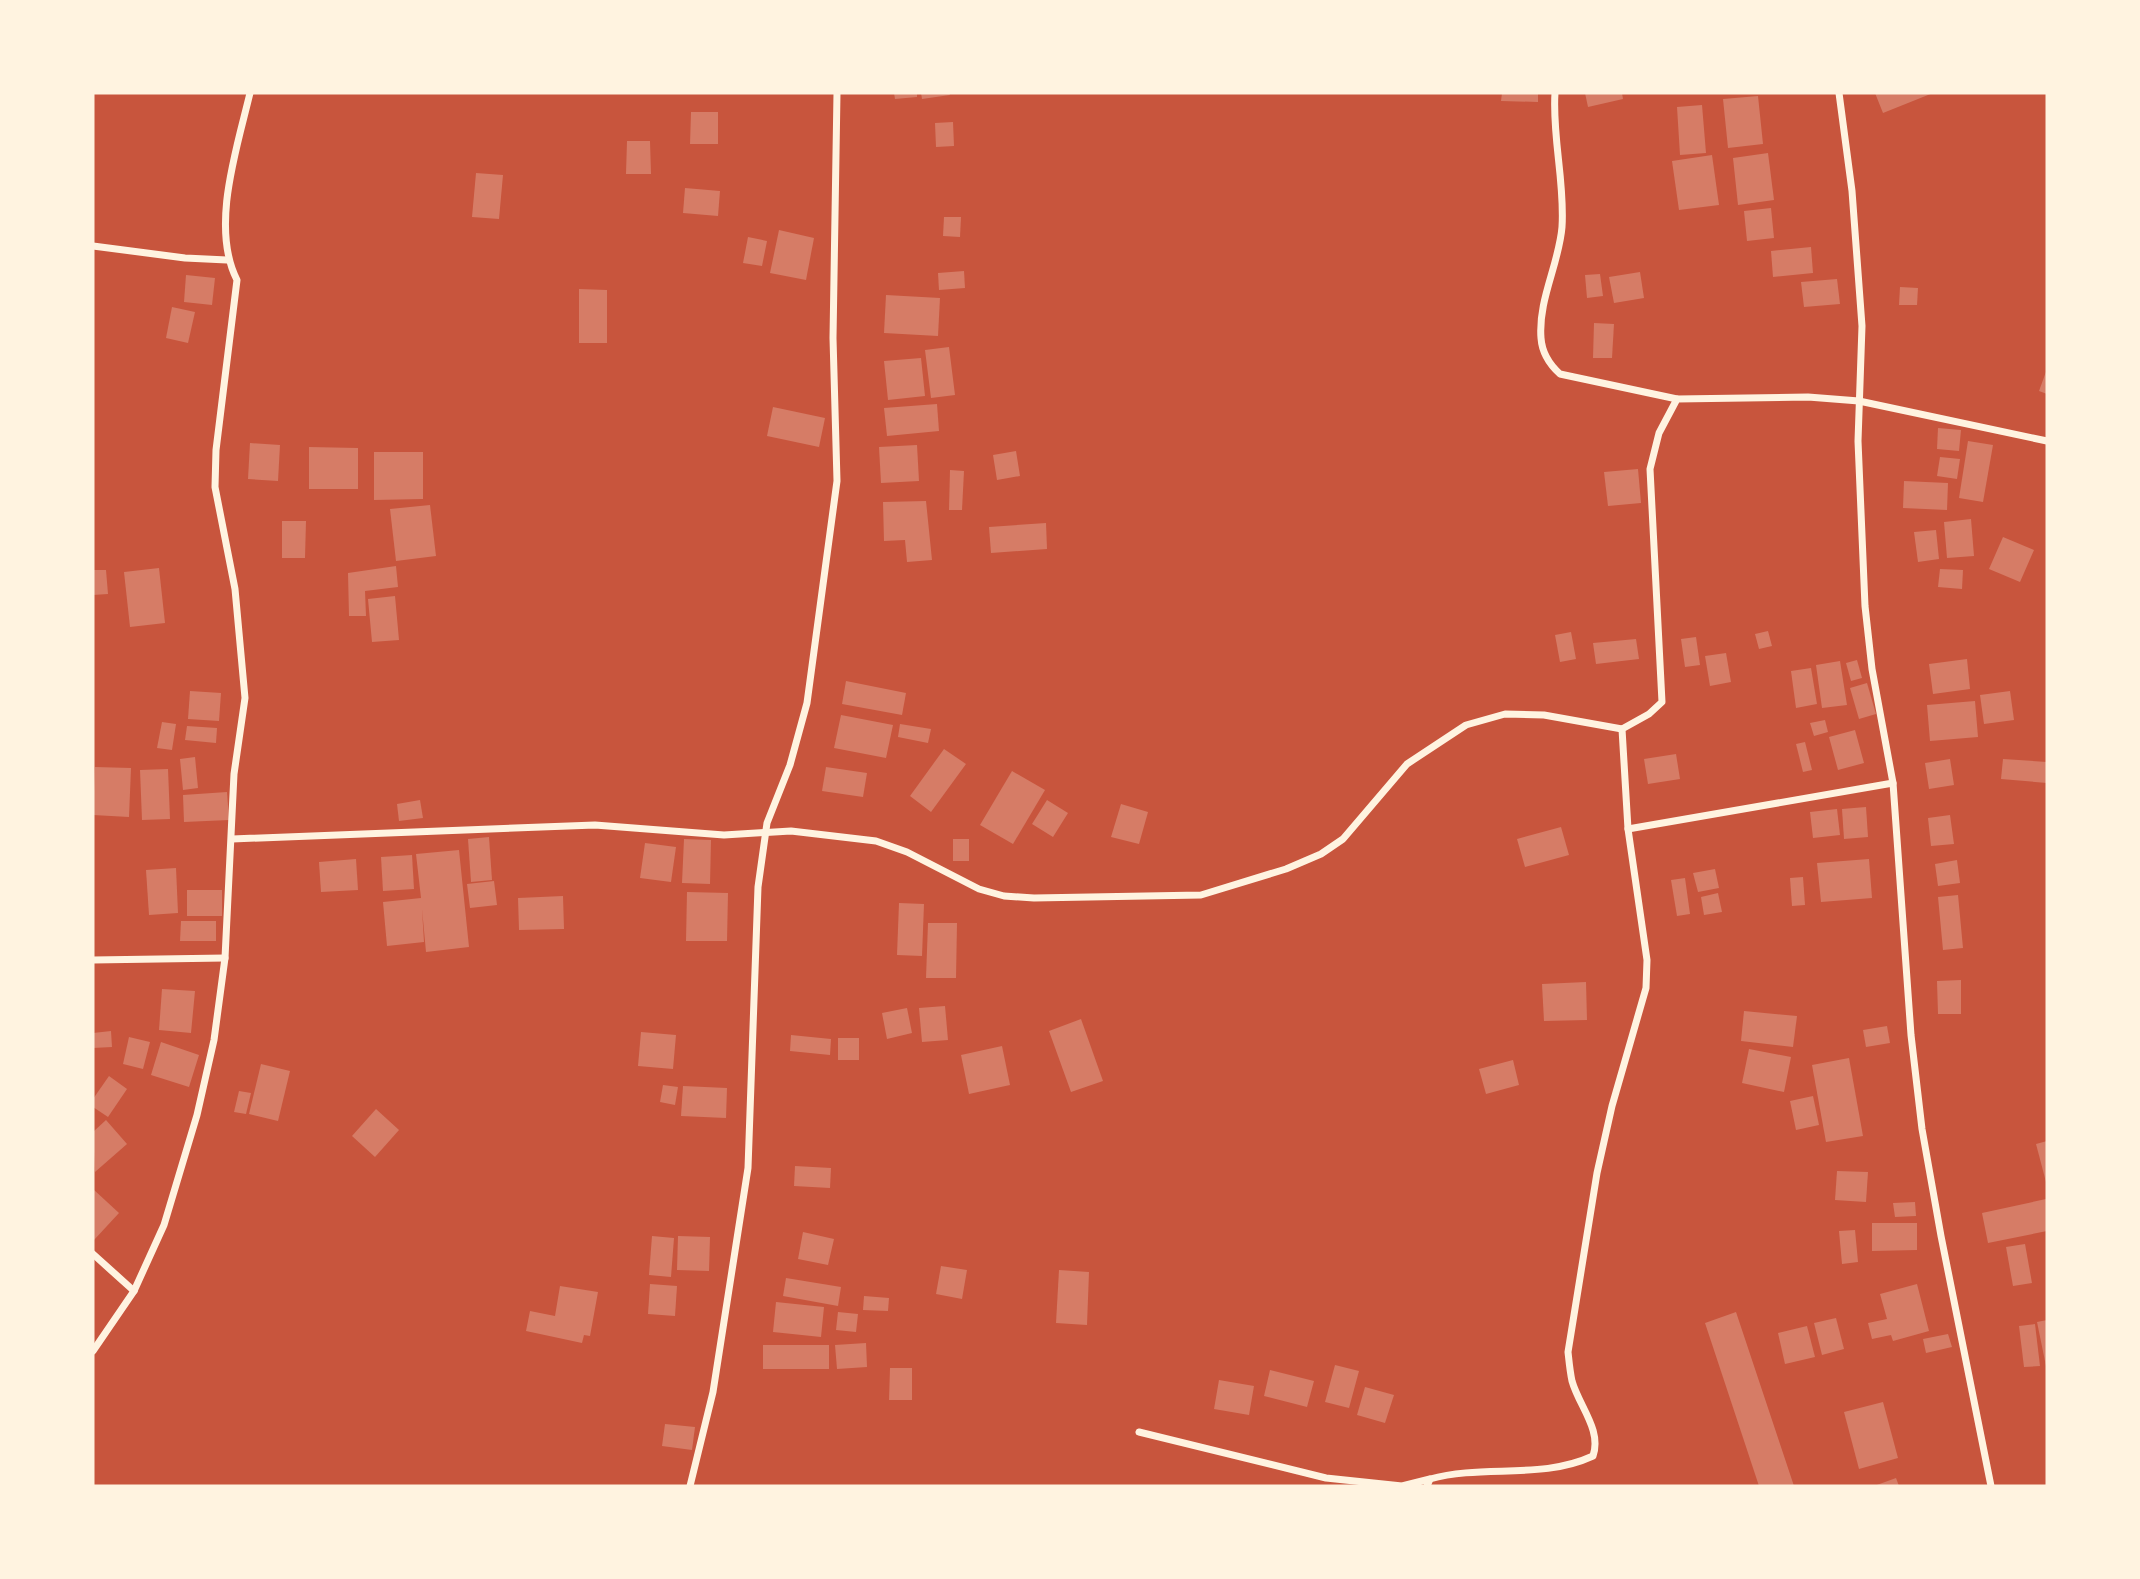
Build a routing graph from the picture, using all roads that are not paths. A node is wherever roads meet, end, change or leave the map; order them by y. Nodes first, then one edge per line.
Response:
1 (250, 93) edge
2 (837, 93) edge
3 (1555, 93) edge
4 (1839, 93) edge
5 (93, 246) edge
6 (227, 260) junction
7 (1677, 399) junction
8 (1859, 401) junction
9 (2047, 441) edge
10 (1622, 729) junction
11 (1893, 783) junction
12 (1628, 829) junction
13 (765, 834) junction
14 (232, 839) junction
15 (225, 958) junction
16 (93, 960) edge
17 (93, 1254) edge
18 (134, 1291) junction
19 (93, 1351) edge
20 (1139, 1432) dead end
21 (1429, 1483) edge
22 (690, 1486) edge
23 (1991, 1486) edge

1 - 6 street
2 - 13 street
3 - 7 street
4 - 8 street
5 - 6 street
6 - 14 street
7 - 8 street
7 - 10 street
8 - 9 street
8 - 11 street
10 - 12 street
10 - 13 street
11 - 12 street
11 - 23 street
12 - 21 street
13 - 14 street
13 - 22 street
14 - 15 street
15 - 16 street
15 - 18 street
17 - 18 street
18 - 19 street
20 - 21 street

